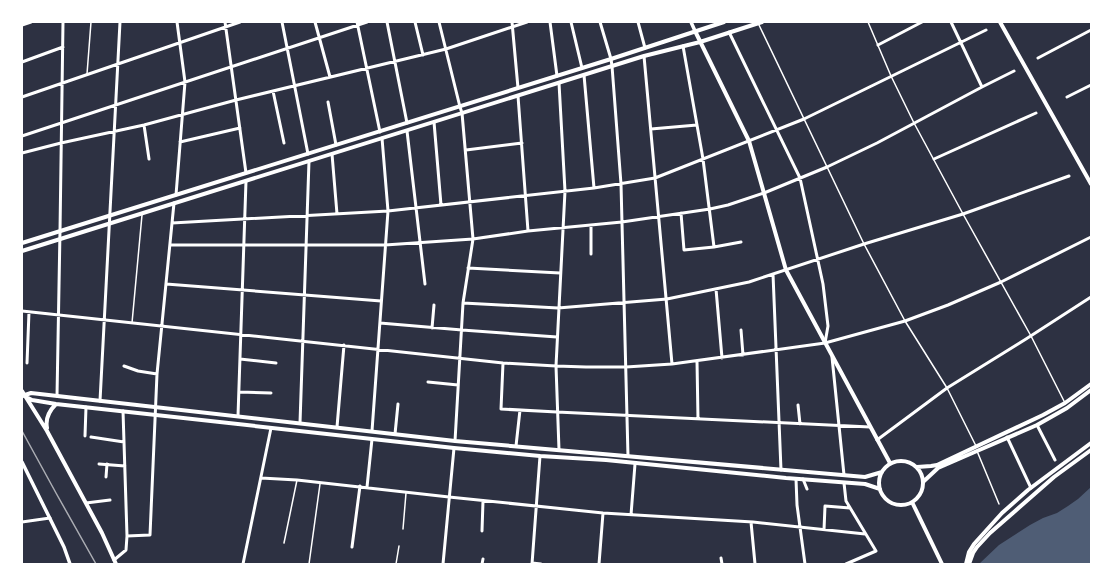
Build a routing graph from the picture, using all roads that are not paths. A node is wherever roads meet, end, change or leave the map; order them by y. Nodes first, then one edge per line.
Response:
1 (31, 22) edge
2 (63, 22) edge
3 (91, 22) edge
4 (120, 22) edge
5 (177, 22) edge
6 (225, 22) edge
7 (240, 22) edge
8 (282, 22) edge
9 (315, 22) edge
10 (367, 22) edge
11 (387, 22) edge
12 (415, 22) edge
13 (439, 22) edge
14 (512, 22) edge
15 (527, 22) edge
16 (550, 22) edge
17 (571, 22) edge
18 (600, 22) edge
19 (638, 22) edge
20 (691, 22) edge
21 (724, 22) edge
22 (868, 22) edge
23 (911, 22) edge
24 (922, 22) edge
25 (951, 22) edge
26 (1000, 22) edge
27 (760, 23) edge
28 (358, 24) edge
29 (22, 25) edge
30 (913, 26) junction
31 (226, 27) junction
32 (512, 27) junction
33 (986, 30) dead end
34 (1091, 30) edge
35 (695, 31) junction
36 (729, 32) junction
37 (319, 38) junction
38 (180, 42) junction
39 (700, 42) junction
40 (961, 42) junction
41 (878, 45) junction
42 (683, 46) junction
43 (63, 47) junction
44 (287, 48) junction
45 (645, 48) junction
46 (446, 49) junction
47 (423, 55) junction
48 (644, 56) junction
49 (1038, 58) dead end
50 (611, 59) junction
51 (22, 62) edge
52 (395, 62) junction
53 (118, 64) junction
54 (612, 66) junction
55 (231, 67) junction
56 (367, 68) junction
57 (582, 68) junction
58 (1014, 71) dead end
59 (87, 74) junction
60 (584, 75) junction
61 (558, 76) junction
62 (891, 76) junction
63 (330, 78) junction
64 (185, 82) junction
65 (62, 83) junction
66 (559, 83) junction
67 (1091, 85) edge
68 (294, 86) junction
69 (982, 87) junction
70 (518, 88) junction
71 (274, 91) junction
72 (22, 96) edge
73 (518, 96) junction
74 (1067, 97) dead end
75 (236, 100) junction
76 (328, 102) dead end
77 (116, 105) junction
78 (460, 107) junction
79 (462, 113) junction
80 (1036, 113) dead end
81 (183, 115) junction
82 (804, 119) junction
83 (434, 122) junction
84 (62, 123) junction
85 (407, 123) junction
86 (914, 123) junction
87 (144, 125) junction
88 (697, 125) junction
89 (240, 128) junction
90 (651, 129) junction
91 (407, 130) junction
92 (777, 130) junction
93 (114, 132) junction
94 (380, 132) junction
95 (22, 136) edge
96 (382, 138) junction
97 (749, 141) junction
98 (180, 142) junction
99 (61, 143) junction
100 (284, 143) dead end
101 (522, 143) junction
102 (336, 145) junction
103 (466, 150) junction
104 (22, 154) edge
105 (308, 154) junction
106 (332, 154) junction
107 (149, 159) dead end
108 (703, 159) junction
109 (934, 159) junction
110 (310, 161) junction
111 (827, 167) junction
112 (246, 173) junction
113 (1069, 176) dead end
114 (655, 178) junction
115 (800, 178) junction
116 (246, 181) junction
117 (621, 184) junction
118 (1091, 184) edge
119 (594, 188) junction
120 (565, 191) junction
121 (764, 193) junction
122 (176, 195) junction
123 (526, 196) junction
124 (470, 202) junction
125 (174, 203) junction
126 (441, 205) junction
127 (416, 208) junction
128 (710, 209) junction
129 (388, 211) junction
130 (142, 213) junction
131 (337, 214) junction
132 (681, 214) junction
133 (963, 214) junction
134 (110, 216) junction
135 (308, 216) junction
136 (659, 217) junction
137 (245, 219) junction
138 (622, 222) junction
139 (172, 223) junction
140 (109, 224) junction
141 (591, 225) junction
142 (563, 227) junction
143 (528, 231) junction
144 (60, 232) junction
145 (1091, 237) edge
146 (60, 239) junction
147 (473, 239) junction
148 (420, 242) junction
149 (741, 242) dead end
150 (22, 244) edge
151 (864, 244) junction
152 (170, 245) junction
153 (244, 245) junction
154 (306, 245) junction
155 (385, 245) junction
156 (714, 247) junction
157 (22, 251) edge
158 (591, 254) dead end
159 (818, 259) junction
160 (468, 268) junction
161 (786, 270) junction
162 (560, 273) junction
163 (773, 274) junction
164 (1001, 282) junction
165 (166, 284) junction
166 (425, 284) dead end
167 (716, 289) junction
168 (242, 290) junction
169 (304, 295) junction
170 (1091, 297) edge
171 (667, 299) junction
172 (381, 301) junction
173 (463, 303) junction
174 (624, 303) junction
175 (434, 305) dead end
176 (558, 308) junction
177 (22, 311) edge
178 (29, 312) junction
179 (58, 315) junction
180 (104, 320) junction
181 (905, 321) junction
182 (132, 323) junction
183 (380, 323) junction
184 (162, 326) junction
185 (432, 328) junction
186 (462, 330) junction
187 (741, 330) dead end
188 (241, 334) junction
189 (557, 336) junction
190 (1031, 336) junction
191 (303, 341) junction
192 (825, 343) junction
193 (344, 346) junction
194 (378, 349) junction
195 (776, 350) junction
196 (743, 355) junction
197 (832, 355) junction
198 (460, 358) junction
199 (722, 358) junction
200 (240, 359) junction
201 (697, 361) junction
202 (27, 363) dead end
203 (276, 363) dead end
204 (503, 363) junction
205 (672, 364) junction
206 (124, 366) dead end
207 (556, 366) junction
208 (626, 367) junction
209 (157, 374) junction
210 (428, 382) dead end
211 (1091, 384) edge
212 (458, 385) junction
213 (947, 388) junction
214 (1091, 390) edge
215 (22, 391) edge
216 (239, 392) junction
217 (270, 393) dead end
218 (23, 395) edge
219 (57, 396) junction
220 (100, 401) junction
221 (1064, 403) junction
222 (56, 404) junction
223 (398, 404) dead end
224 (798, 405) dead end
225 (86, 407) junction
226 (155, 407) junction
227 (520, 410) junction
228 (123, 411) junction
229 (557, 412) junction
230 (155, 415) junction
231 (238, 416) junction
232 (627, 416) junction
233 (698, 419) junction
234 (300, 423) junction
235 (779, 423) junction
236 (800, 424) junction
237 (1037, 425) junction
238 (839, 426) junction
239 (337, 427) junction
240 (870, 427) junction
241 (271, 428) junction
242 (353, 429) junction
243 (47, 431) junction
244 (372, 431) junction
245 (395, 434) junction
246 (85, 436) dead end
247 (352, 436) junction
248 (91, 437) dead end
249 (1007, 437) junction
250 (372, 439) junction
251 (877, 440) junction
252 (455, 441) junction
253 (124, 442) junction
254 (1091, 443) edge
255 (516, 446) junction
256 (976, 446) junction
257 (454, 448) junction
258 (559, 450) junction
259 (1091, 450) edge
260 (977, 451) junction
261 (540, 456) junction
262 (628, 456) junction
263 (1055, 460) dead end
264 (22, 462) edge
265 (890, 463) junction
266 (99, 464) dead end
267 (107, 464) junction
268 (635, 464) junction
269 (125, 466) junction
270 (917, 467) junction
271 (782, 470) junction
272 (882, 472) junction
273 (844, 475) junction
274 (106, 477) dead end
275 (260, 478) junction
276 (796, 479) junction
277 (297, 480) junction
278 (803, 480) junction
279 (321, 482) junction
280 (923, 482) junction
281 (844, 483) junction
282 (360, 486) junction
283 (367, 487) junction
284 (1030, 488) junction
285 (807, 489) dead end
286 (880, 489) junction
287 (406, 492) junction
288 (449, 497) junction
289 (110, 500) dead end
290 (483, 501) junction
291 (912, 502) junction
292 (86, 503) junction
293 (999, 504) dead end
294 (536, 506) junction
295 (850, 508) junction
296 (603, 513) junction
297 (631, 515) junction
298 (50, 518) junction
299 (22, 522) edge
300 (751, 522) junction
301 (800, 527) junction
302 (403, 528) dead end
303 (824, 530) junction
304 (482, 531) dead end
305 (866, 534) junction
306 (127, 536) junction
307 (284, 543) dead end
308 (399, 546) dead end
309 (352, 547) dead end
310 (721, 558) dead end
311 (482, 559) dead end
312 (114, 563) edge
313 (70, 564) edge
314 (243, 564) edge
315 (309, 564) edge
316 (396, 564) edge
317 (443, 564) edge
318 (482, 564) edge
319 (532, 564) edge
320 (541, 564) edge
321 (599, 564) edge
322 (722, 564) edge
323 (755, 564) edge
324 (805, 564) edge
325 (846, 564) edge
326 (942, 564) edge
327 (966, 564) edge
328 (969, 564) edge

1 - 29 street
2 - 43 street
3 - 59 lane
4 - 53 street
5 - 38 street
6 - 31 street
7 - 31 street
8 - 44 street
9 - 37 street
10 - 28 street
11 - 52 street
12 - 47 street
13 - 46 street
14 - 32 street
15 - 32 street
16 - 61 street
17 - 57 street
18 - 50 street
19 - 45 street
20 - 35 street
21 - 35 main road
22 - 41 lane
23 - 30 street
24 - 30 street
25 - 40 street
26 - 118 main road
27 - 36 main road
27 - 82 lane
28 - 37 street
28 - 56 street
30 - 41 street
31 - 38 street
31 - 55 street
32 - 46 street
32 - 70 street
33 - 40 street
34 - 49 street
35 - 39 main road
35 - 45 main road
36 - 39 main road
36 - 92 street
37 - 44 street
37 - 63 street
38 - 53 street
38 - 64 street
39 - 42 main road
39 - 97 main road
40 - 62 street
40 - 69 street
41 - 62 lane
42 - 48 main road
42 - 88 street
43 - 51 street
43 - 65 street
44 - 55 street
44 - 68 street
45 - 50 main road
46 - 47 street
46 - 78 street
47 - 52 street
48 - 54 main road
48 - 90 street
50 - 54 street
50 - 57 main road
52 - 56 street
52 - 85 street
53 - 59 street
53 - 77 street
54 - 60 main road
54 - 117 street
55 - 64 street
55 - 75 street
56 - 63 street
56 - 94 street
57 - 61 main road
58 - 69 street
59 - 65 street
60 - 66 main road
60 - 119 street
61 - 70 main road
62 - 82 street
62 - 86 lane
63 - 68 street
64 - 77 street
64 - 81 street
65 - 72 street
65 - 84 street
66 - 73 main road
66 - 120 street
67 - 74 street
68 - 71 street
68 - 105 street
69 - 86 street
70 - 78 main road
71 - 75 street
71 - 100 street
73 - 79 main road
73 - 101 street
75 - 81 street
75 - 89 street
76 - 102 street
77 - 84 street
77 - 93 street
78 - 79 street
78 - 85 main road
79 - 83 main road
79 - 103 street
80 - 109 street
81 - 87 street
81 - 98 street
82 - 92 street
82 - 111 lane
83 - 91 main road
83 - 126 street
84 - 95 street
84 - 99 street
85 - 94 main road
86 - 109 lane
86 - 111 street
87 - 93 street
87 - 107 street
88 - 90 street
88 - 108 street
89 - 98 street
89 - 112 street
90 - 114 street
91 - 96 main road
91 - 127 street
92 - 97 street
92 - 115 street
93 - 99 street
93 - 134 street
94 - 102 main road
96 - 106 main road
96 - 129 street
97 - 108 street
97 - 121 main road
98 - 122 street
99 - 104 street
99 - 144 street
101 - 103 street
101 - 123 street
102 - 105 main road
103 - 124 street
105 - 112 main road
106 - 110 main road
106 - 131 street
108 - 114 street
108 - 128 street
109 - 133 lane
110 - 116 main road
110 - 135 street
111 - 115 street
111 - 151 lane
112 - 122 main road
113 - 133 street
114 - 117 street
114 - 136 street
115 - 121 street
115 - 159 street
116 - 125 main road
116 - 137 street
117 - 119 street
117 - 138 street
119 - 120 street
120 - 123 street
120 - 142 street
121 - 128 street
121 - 161 main road
122 - 134 main road
123 - 124 street
123 - 143 street
124 - 126 street
124 - 147 street
125 - 130 main road
125 - 139 street
126 - 127 street
127 - 129 street
127 - 148 street
128 - 132 street
128 - 156 street
129 - 131 street
129 - 155 street
130 - 140 main road
130 - 182 lane
131 - 135 street
132 - 136 street
132 - 156 street
133 - 151 street
133 - 164 lane
134 - 140 street
134 - 144 main road
135 - 137 street
135 - 154 street
136 - 138 street
136 - 171 street
137 - 139 street
137 - 153 street
138 - 141 street
138 - 174 street
139 - 152 street
140 - 146 main road
140 - 180 street
141 - 142 street
141 - 158 street
142 - 143 street
142 - 162 street
143 - 147 street
144 - 146 street
144 - 150 main road
145 - 164 street
146 - 157 main road
146 - 179 street
147 - 148 street
147 - 160 street
148 - 155 street
148 - 166 street
149 - 156 street
151 - 159 street
151 - 181 lane
152 - 153 street
152 - 165 street
153 - 154 street
153 - 168 street
154 - 155 street
154 - 169 street
155 - 172 street
159 - 161 street
159 - 192 street
160 - 162 street
160 - 173 street
161 - 163 street
161 - 192 main road
162 - 176 street
163 - 167 street
163 - 195 street
164 - 181 street
164 - 190 lane
165 - 168 street
165 - 184 street
167 - 171 street
167 - 199 street
168 - 169 street
168 - 188 street
169 - 172 street
169 - 191 street
170 - 190 street
171 - 174 street
171 - 205 street
172 - 183 street
173 - 176 street
173 - 186 street
174 - 176 street
174 - 208 street
175 - 185 street
176 - 189 street
177 - 178 street
178 - 179 street
178 - 202 street
179 - 180 street
179 - 219 street
180 - 182 street
180 - 220 street
181 - 192 street
181 - 213 lane
182 - 184 street
183 - 185 street
183 - 194 street
184 - 188 street
184 - 209 street
185 - 186 street
186 - 189 street
186 - 198 street
187 - 196 street
188 - 191 street
188 - 200 street
189 - 207 street
190 - 213 street
190 - 221 lane
191 - 193 street
191 - 234 street
192 - 195 street
192 - 197 main road
193 - 194 street
193 - 239 street
194 - 198 street
194 - 244 street
195 - 196 street
195 - 235 street
196 - 199 street
197 - 238 street
197 - 240 main road
198 - 204 street
198 - 212 street
199 - 201 street
200 - 203 street
200 - 216 street
201 - 205 street
201 - 233 street
204 - 207 street
204 - 227 street
205 - 208 street
206 - 209 street
207 - 208 street
207 - 229 street
208 - 232 street
209 - 226 street
210 - 212 street
211 - 221 main road
212 - 252 street
213 - 251 street
213 - 256 lane
214 - 237 main road
215 - 218 main road
216 - 217 street
216 - 231 street
218 - 219 main road
218 - 222 main road
218 - 243 main road
219 - 220 main road
220 - 226 main road
221 - 256 main road
222 - 225 main road
222 - 243 main road
223 - 245 street
224 - 236 street
225 - 228 main road
225 - 246 street
226 - 230 street
226 - 231 main road
227 - 229 street
227 - 255 street
228 - 230 main road
228 - 253 street
229 - 232 street
229 - 258 street
230 - 241 main road
230 - 306 street
231 - 234 main road
232 - 233 street
232 - 262 street
233 - 235 street
234 - 239 main road
235 - 236 street
235 - 271 street
236 - 238 street
237 - 249 main road
237 - 263 street
238 - 240 street
238 - 273 street
239 - 242 main road
240 - 251 main road
241 - 247 main road
241 - 275 street
242 - 244 main road
242 - 247 main road
243 - 292 main road
244 - 245 main road
245 - 252 main road
247 - 250 main road
248 - 253 street
249 - 260 main road
249 - 284 street
250 - 257 main road
250 - 283 street
251 - 265 main road
252 - 255 main road
253 - 269 street
254 - 284 main road
255 - 258 main road
256 - 270 main road
257 - 261 main road
257 - 288 street
258 - 262 main road
259 - 328 main road
260 - 280 main road
260 - 293 lane
261 - 268 main road
261 - 294 street
262 - 271 main road
264 - 298 street
265 - 270 main road
265 - 272 main road
266 - 267 street
267 - 269 street
267 - 274 street
268 - 276 main road
268 - 297 street
269 - 306 street
270 - 280 main road
271 - 273 main road
272 - 273 main road
272 - 286 main road
275 - 277 street
275 - 314 street
276 - 278 main road
276 - 301 street
277 - 279 street
277 - 307 lane
278 - 281 main road
278 - 285 street
279 - 282 street
279 - 315 lane
280 - 291 main road
281 - 286 main road
281 - 295 street
282 - 283 street
282 - 309 street
283 - 287 street
284 - 327 main road
286 - 291 main road
287 - 288 street
287 - 302 lane
288 - 290 street
288 - 317 street
289 - 292 street
290 - 294 street
290 - 304 street
291 - 326 main road
292 - 312 main road
294 - 296 street
294 - 319 street
295 - 303 street
295 - 305 street
296 - 297 street
296 - 321 street
297 - 300 street
298 - 299 street
298 - 313 street
300 - 301 street
300 - 323 street
301 - 303 street
301 - 324 street
303 - 305 street
305 - 325 street
306 - 312 street
308 - 316 lane
310 - 322 street
311 - 318 street
319 - 320 street

